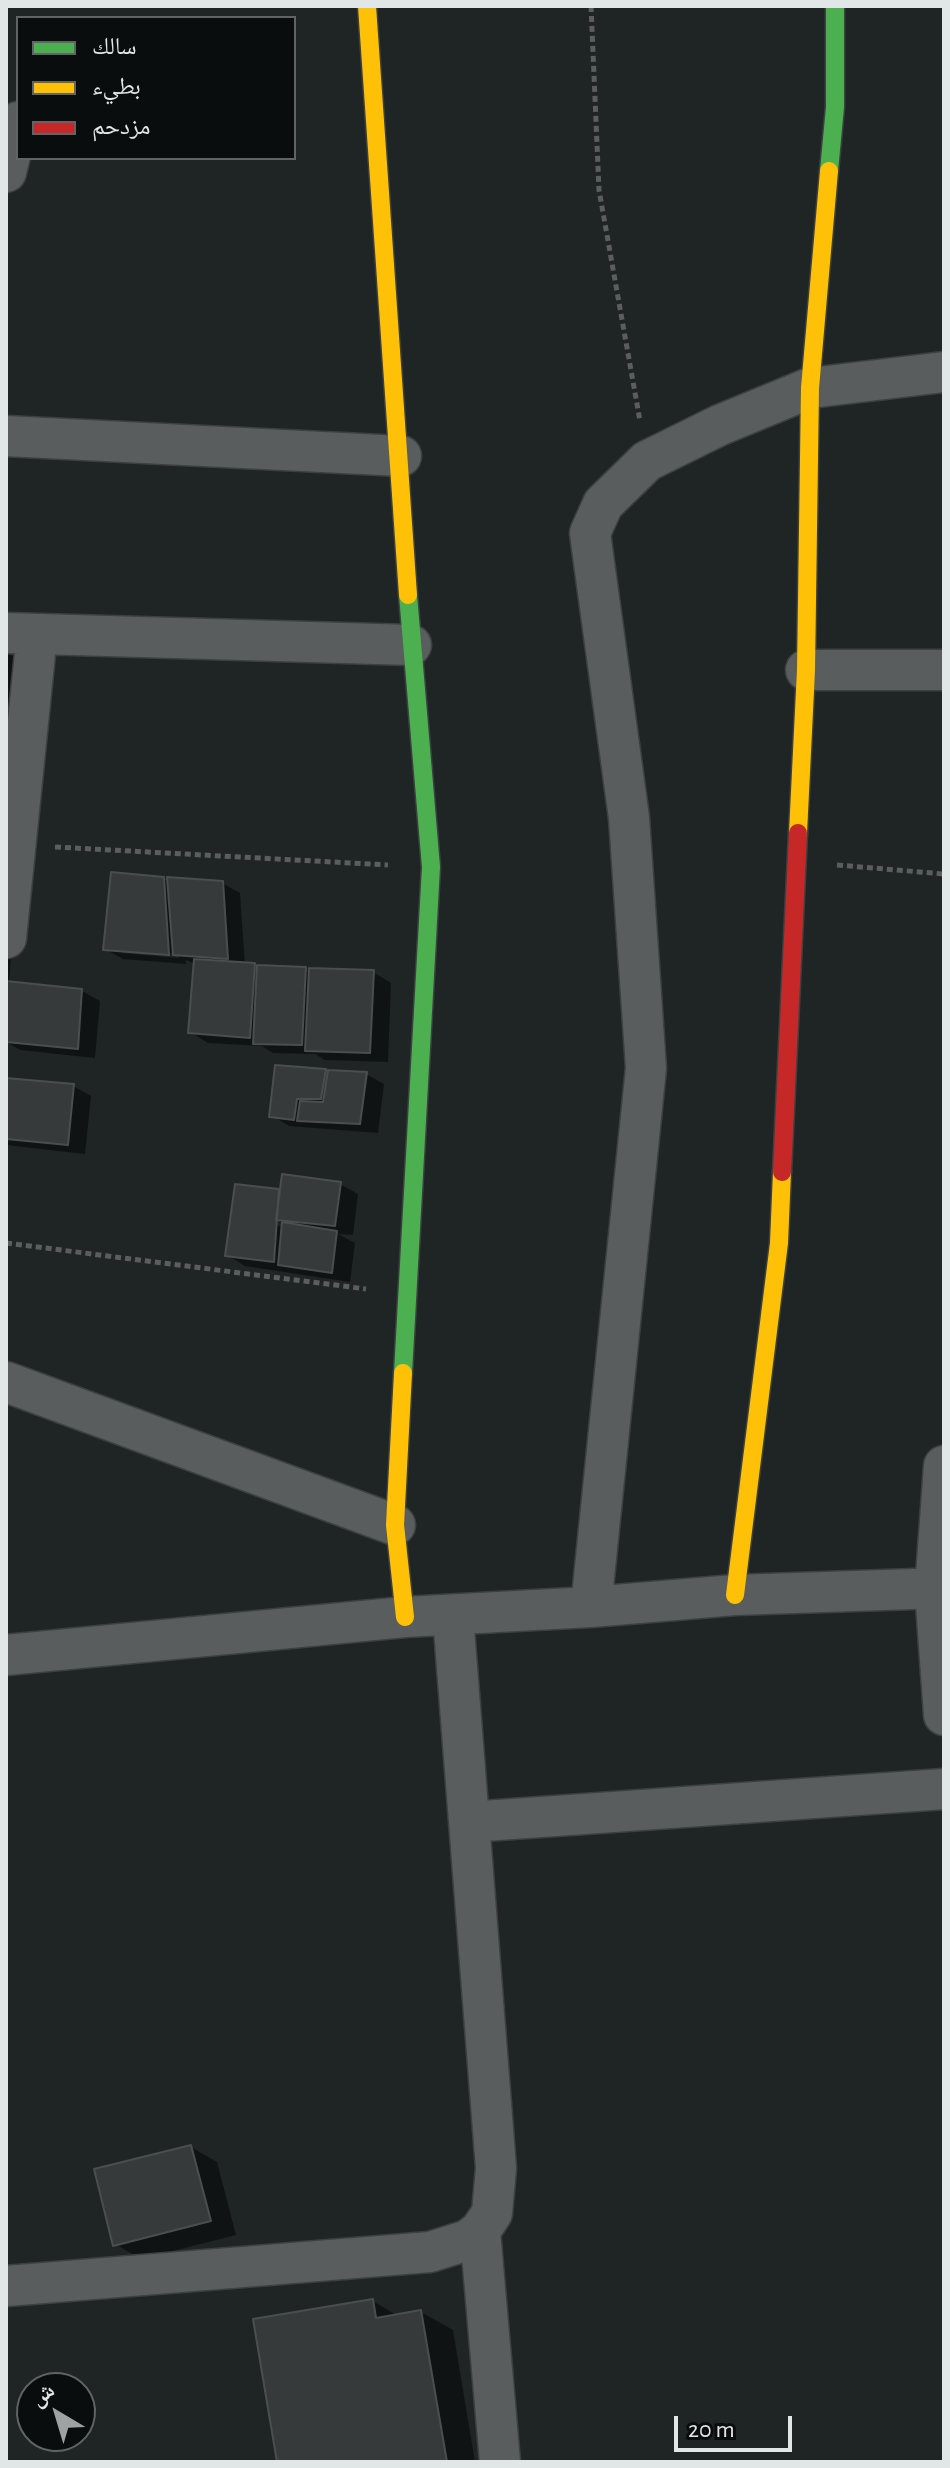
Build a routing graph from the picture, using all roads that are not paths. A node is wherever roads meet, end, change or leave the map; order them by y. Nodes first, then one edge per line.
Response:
1 (367, 6) edge
2 (835, 6) edge
3 (16, 129) edge
4 (6, 172) edge
5 (944, 372) edge
6 (810, 388) junction
7 (6, 436) edge
8 (401, 456) junction
9 (21, 633) edge
10 (411, 645) junction
11 (806, 670) junction
12 (944, 670) edge
13 (6, 938) edge
14 (6, 1382) edge
15 (944, 1466) edge
16 (395, 1525) junction
17 (939, 1589) edge
18 (735, 1595) junction
19 (591, 1607) junction
20 (453, 1616) junction
21 (405, 1617) junction
22 (6, 1655) edge
23 (944, 1715) edge
24 (944, 1789) edge
25 (469, 1822) junction
26 (480, 2231) junction
27 (6, 2286) edge
28 (500, 2462) edge

1 - 8 street
2 - 6 street
3 - 4 street
5 - 6 street
6 - 11 street
6 - 19 street
7 - 8 street
8 - 10 street
9 - 10 street
9 - 13 street
10 - 16 street
11 - 12 street
11 - 18 street
14 - 16 street
15 - 17 street
16 - 21 street
17 - 18 street
17 - 23 street
18 - 19 street
19 - 20 street
20 - 21 street
20 - 25 street
21 - 22 street
24 - 25 street
25 - 26 street
26 - 27 street
26 - 28 street

